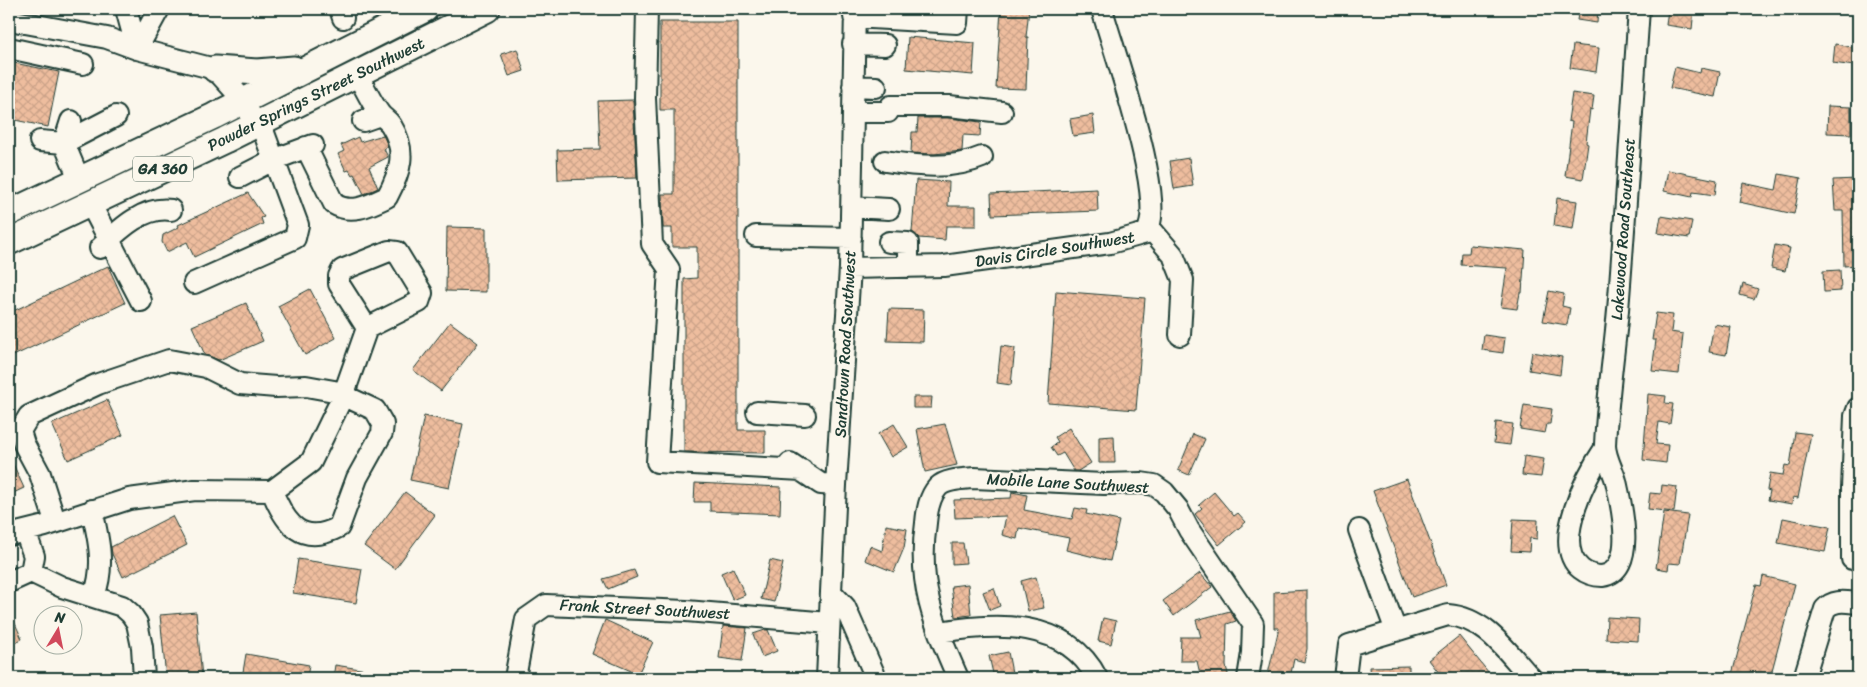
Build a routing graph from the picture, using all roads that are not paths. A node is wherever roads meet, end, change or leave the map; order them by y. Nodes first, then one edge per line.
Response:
1 (126, 9) edge
2 (159, 9) edge
3 (425, 9) edge
4 (487, 9) edge
5 (647, 9) edge
6 (958, 9) edge
7 (1102, 9) edge
8 (1639, 9) edge
9 (855, 13) edge
10 (9, 20) edge
11 (88, 34) junction
12 (853, 44) junction
13 (885, 45) dead end
14 (9, 48) edge
15 (137, 49) junction
16 (309, 67) junction
17 (216, 69) junction
18 (357, 74) junction
19 (853, 86) junction
20 (876, 87) dead end
21 (244, 101) junction
22 (853, 112) junction
23 (1002, 112) dead end
24 (116, 116) dead end
25 (70, 121) dead end
26 (255, 124) junction
27 (40, 141) dead end
28 (64, 143) junction
29 (982, 157) dead end
30 (273, 160) junction
31 (885, 160) dead end
32 (240, 177) dead end
33 (79, 180) junction
34 (90, 203) junction
35 (852, 207) junction
36 (889, 209) dead end
37 (170, 210) dead end
38 (9, 213) edge
39 (1150, 228) junction
40 (756, 236) dead end
41 (851, 238) junction
42 (9, 242) edge
43 (889, 242) dead end
44 (103, 245) junction
45 (908, 267) junction
46 (850, 268) junction
47 (194, 283) dead end
48 (141, 301) dead end
49 (367, 328) dead end
50 (1180, 335) dead end
51 (343, 396) junction
52 (1858, 408) edge
53 (757, 412) dead end
54 (797, 414) dead end
55 (1605, 448) junction
56 (784, 459) dead end
57 (802, 470) junction
58 (836, 485) junction
59 (272, 491) junction
60 (92, 510) junction
61 (56, 522) junction
62 (1359, 530) dead end
63 (17, 533) edge
64 (1852, 559) dead end
65 (31, 572) junction
66 (9, 582) edge
67 (831, 592) junction
68 (94, 596) junction
69 (1858, 604) edge
70 (829, 623) junction
71 (1396, 631) junction
72 (939, 632) junction
73 (144, 678) edge
74 (515, 678) edge
75 (827, 678) edge
76 (876, 678) edge
77 (958, 678) edge
78 (1097, 678) edge
79 (1248, 678) edge
80 (1345, 678) edge
81 (1531, 678) edge
82 (1804, 678) edge

1 - 15 street
2 - 15 street
3 - 16 main road, Powder Springs Street Southwest / GA 360
4 - 18 main road, Powder Springs Street Southwest / GA 360
5 - 57 street
6 - 9 street
7 - 39 street, Davis Circle Southwest
8 - 55 street, Lakewood Road Southeast
9 - 12 street, Sandtown Road Southwest
10 - 11 street
11 - 14 street
11 - 15 street
12 - 13 street
12 - 19 street, Sandtown Road Southwest
15 - 17 street
16 - 17 main road
16 - 21 main road, Powder Springs Street Southwest / GA 360
17 - 21 street
18 - 26 main road, Powder Springs Street Southwest / GA 360
18 - 30 street
19 - 20 street
19 - 22 street, Sandtown Road Southwest
21 - 26 street
21 - 33 main road, Powder Springs Street Southwest / GA 360
22 - 23 street
22 - 35 street, Sandtown Road Southwest
24 - 28 street
25 - 28 street
26 - 30 street
26 - 34 main road, Powder Springs Street Southwest / GA 360
27 - 28 street
28 - 33 street
29 - 31 street
30 - 32 street
30 - 47 street
33 - 38 main road, Powder Springs Street Southwest / GA 360
34 - 42 main road, Powder Springs Street Southwest / GA 360
34 - 44 street
35 - 36 street
35 - 41 street, Sandtown Road Southwest
37 - 44 street
39 - 45 street, Davis Circle Southwest
39 - 50 street
40 - 41 street
41 - 46 street, Sandtown Road Southwest
43 - 45 street
44 - 48 street
45 - 46 street, Davis Circle Southwest
46 - 58 street, Sandtown Road Southwest
49 - 51 street
51 - 59 street
51 - 59 street
51 - 61 street
52 - 64 street
53 - 54 street
55 - 55 street, Lakewood Road Southeast
56 - 57 street
57 - 58 street
58 - 67 street, Sandtown Road Southwest
59 - 60 street
60 - 61 street
60 - 68 street
61 - 63 street
62 - 71 street
63 - 65 street
65 - 66 street
65 - 68 street
67 - 70 street, Sandtown Road Southwest
67 - 76 street
68 - 73 street
69 - 82 street
70 - 74 street, Frank Street Southwest
70 - 75 street, Sandtown Road Southwest
71 - 80 street
71 - 81 street
72 - 77 street
72 - 78 street
72 - 79 street, Mobile Lane Southwest

